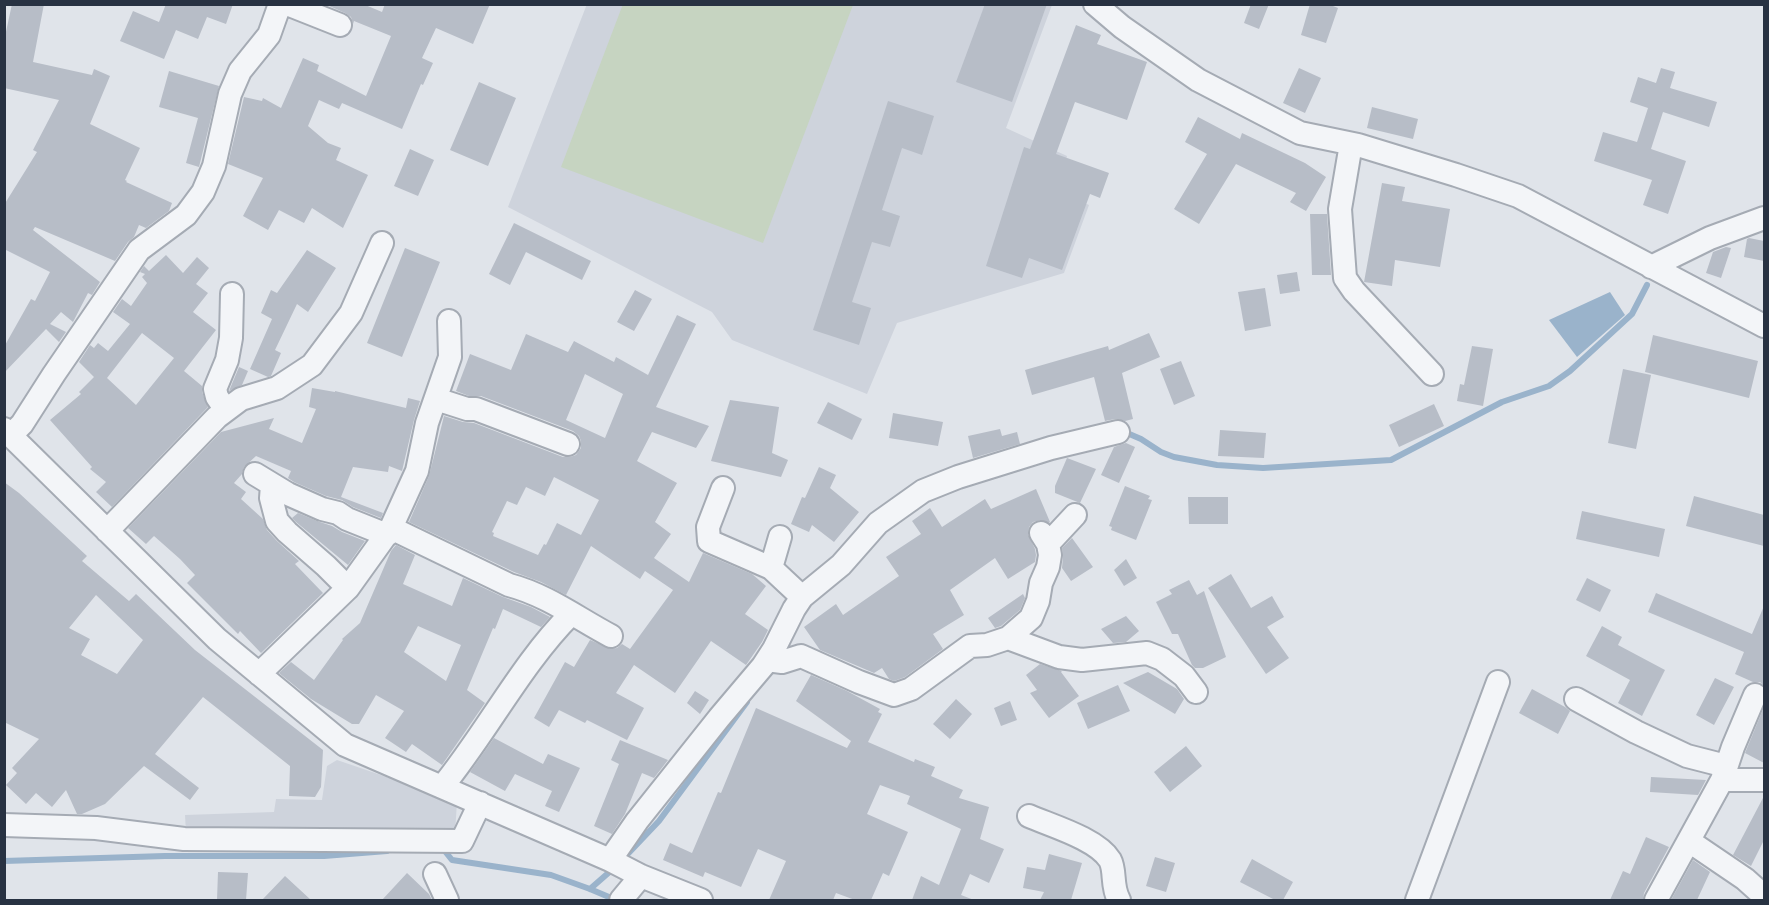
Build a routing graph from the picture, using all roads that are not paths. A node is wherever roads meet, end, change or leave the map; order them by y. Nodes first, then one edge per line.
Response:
1 (280, 4) edge
2 (287, 4) edge
3 (1095, 4) edge
4 (340, 25) dead end
5 (1351, 144) junction
6 (1764, 218) edge
7 (382, 243) dead end
8 (1651, 267) junction
9 (232, 294) dead end
10 (449, 321) dead end
11 (1764, 326) edge
12 (1432, 375) dead end
13 (436, 399) junction
14 (226, 410) junction
15 (8, 432) edge
16 (1118, 432) dead end
17 (568, 444) dead end
18 (723, 488) dead end
19 (1075, 515) dead end
20 (107, 531) junction
21 (389, 531) junction
22 (780, 537) dead end
23 (771, 568) junction
24 (348, 588) junction
25 (802, 597) junction
26 (571, 614) junction
27 (611, 636) dead end
28 (1008, 638) junction
29 (774, 661) junction
30 (259, 674) junction
31 (1498, 682) dead end
32 (1196, 692) dead end
33 (1755, 695) dead end
34 (1576, 699) dead end
35 (1724, 773) junction
36 (1764, 780) edge
37 (442, 787) junction
38 (480, 804) junction
39 (1029, 816) dead end
40 (4, 825) edge
41 (1689, 841) junction
42 (435, 874) dead end
43 (622, 876) edge
44 (1764, 896) edge
45 (447, 900) edge
46 (700, 900) edge
47 (1119, 900) edge
48 (1417, 900) edge
49 (1656, 900) edge

1 - 15 street
2 - 4 street
3 - 5 street
5 - 8 street
5 - 12 street
6 - 8 street
7 - 14 street
8 - 11 street
9 - 14 street
10 - 13 street
13 - 17 street
13 - 21 street
14 - 20 street
15 - 20 street
16 - 25 street
18 - 23 street
19 - 28 street
20 - 30 street
21 - 24 street
21 - 24 street
21 - 26 street
22 - 23 street
23 - 25 street
24 - 30 street
25 - 29 street
26 - 27 street
26 - 37 street
28 - 29 street
28 - 32 street
29 - 43 street
30 - 37 street
31 - 48 street
33 - 35 street
34 - 35 street
35 - 36 street
35 - 41 street
37 - 38 street
38 - 40 street
38 - 43 street
39 - 47 street
41 - 44 street
41 - 49 street
42 - 45 street
43 - 46 street

